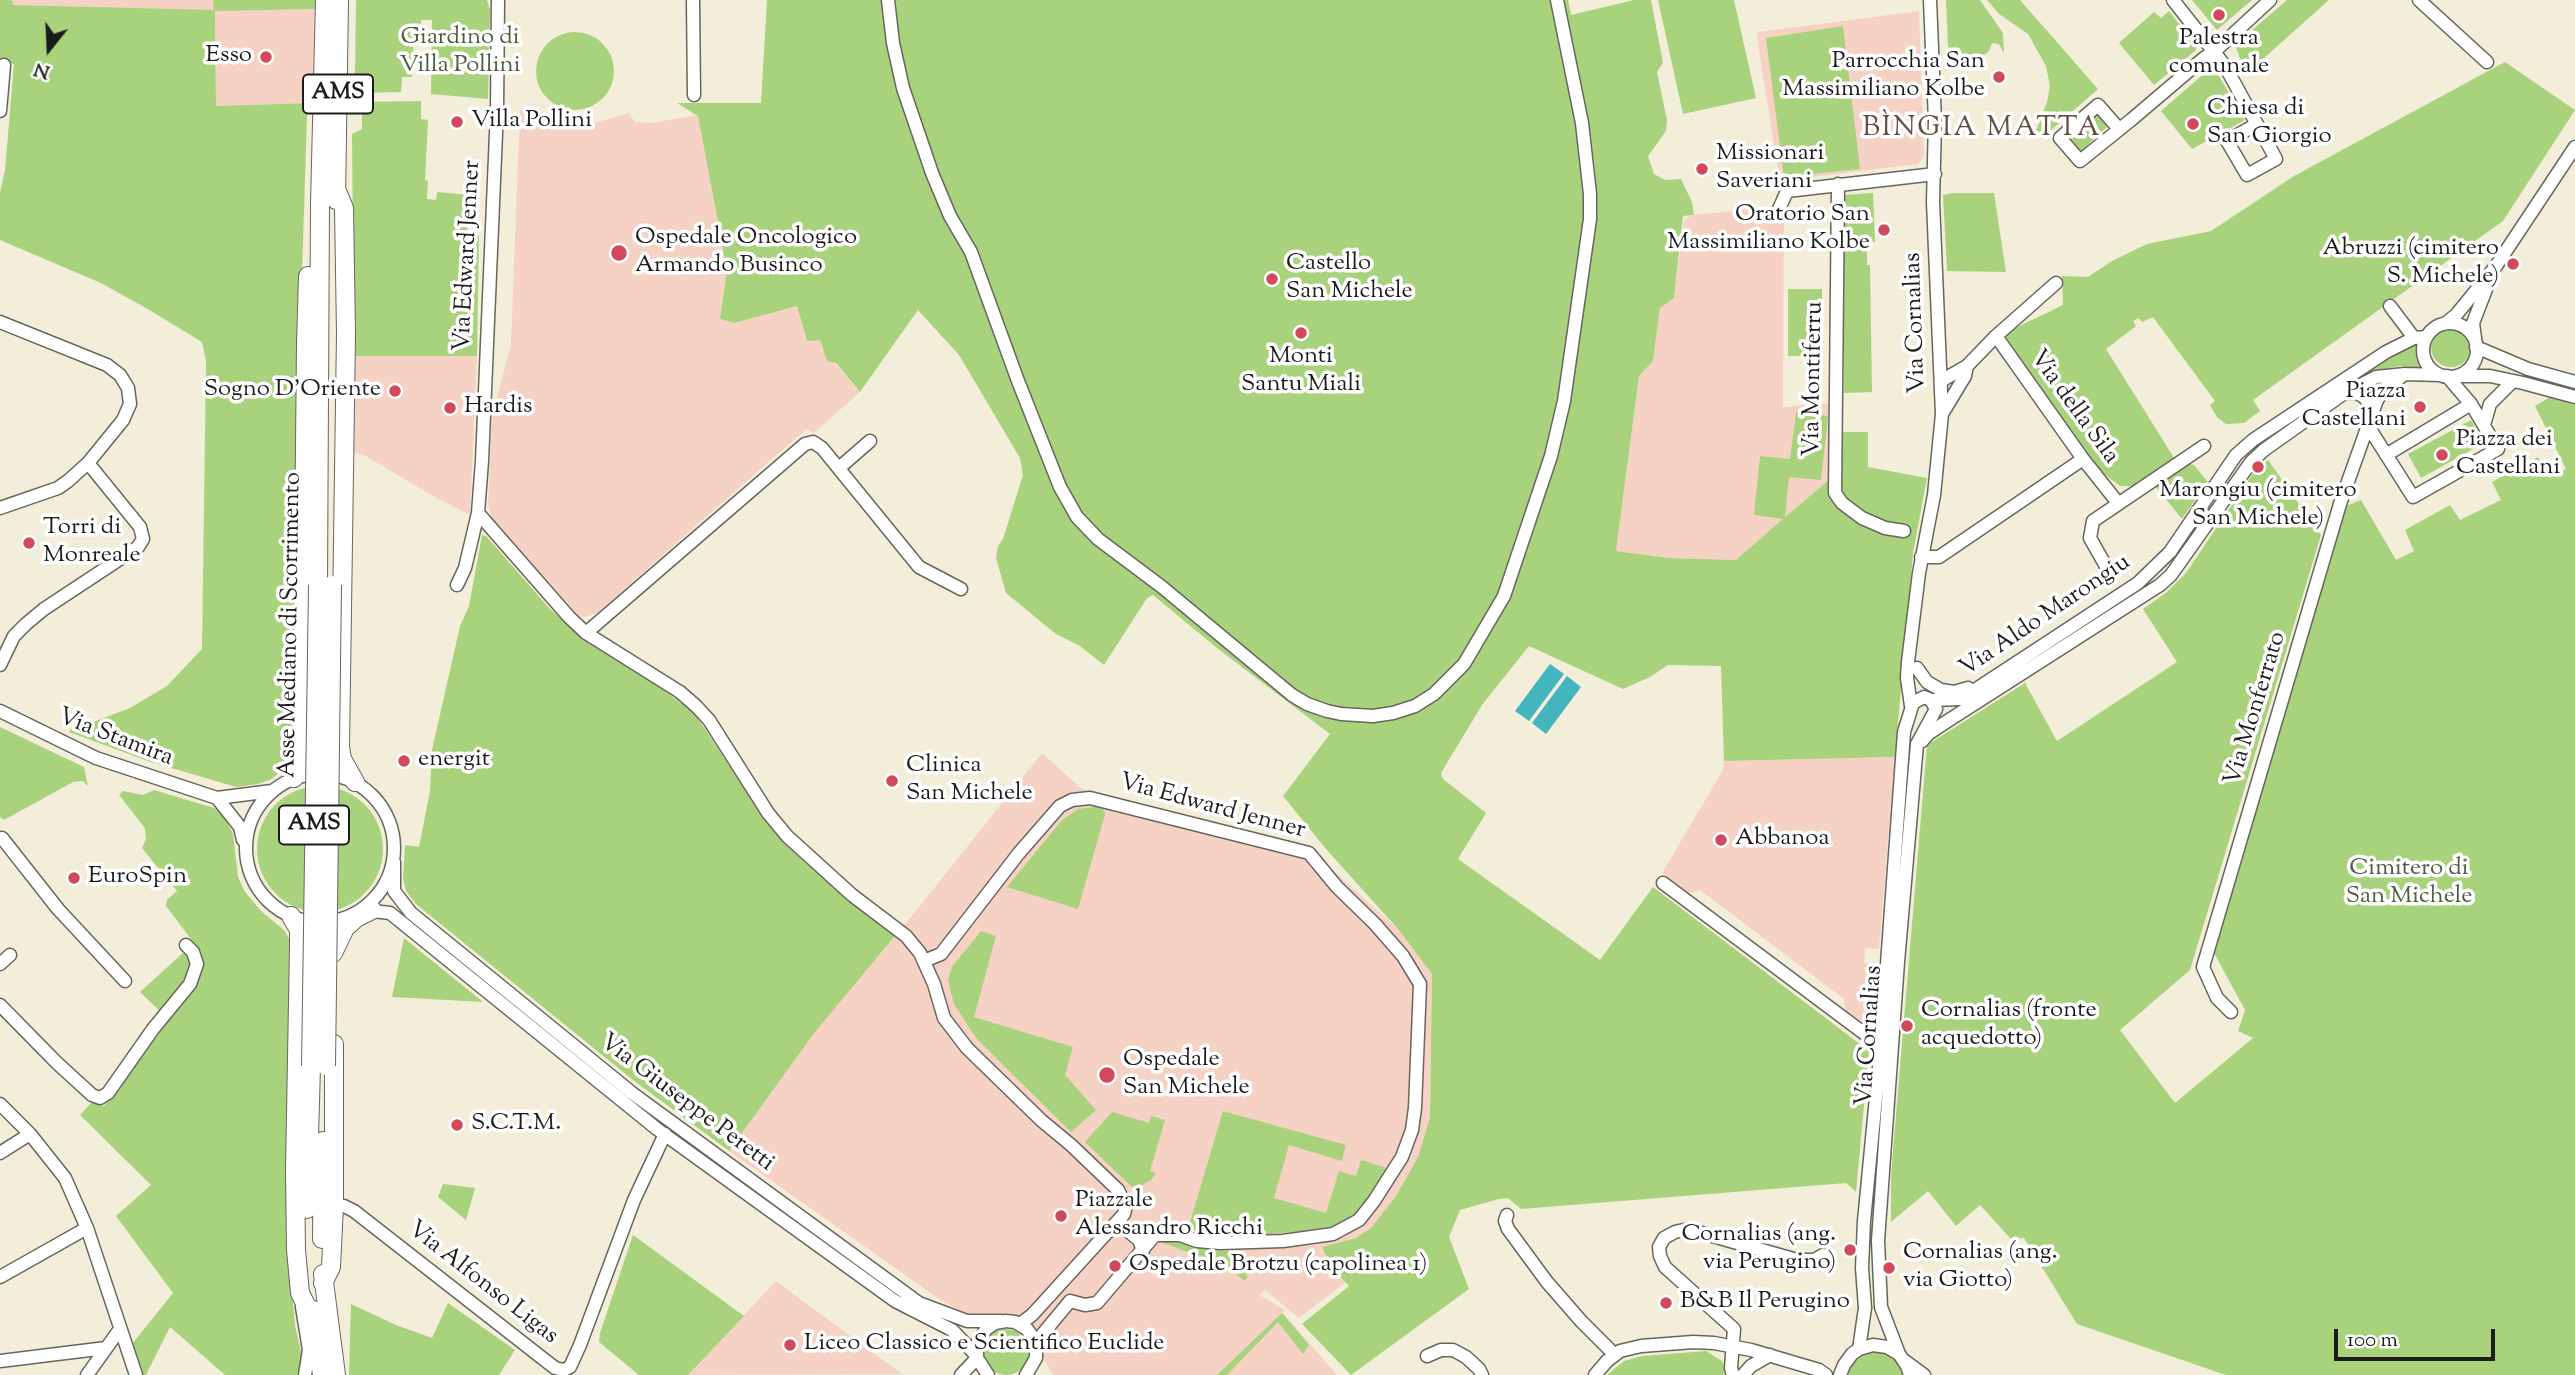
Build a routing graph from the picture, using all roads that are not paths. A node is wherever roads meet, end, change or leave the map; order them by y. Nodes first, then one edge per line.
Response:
1 (325, 0) edge
2 (339, 0) edge
3 (498, 0) edge
4 (693, 0) edge
5 (888, 0) edge
6 (1558, 0) edge
7 (1930, 0) edge
8 (2173, 0) edge
9 (2270, 0) edge
10 (2419, 0) edge
11 (2215, 51) junction
12 (2487, 62) dead end
13 (4, 65) dead end
14 (694, 95) dead end
15 (0, 111) edge
16 (2257, 124) dead end
17 (2119, 129) junction
18 (2575, 146) edge
19 (1935, 174) junction
20 (1839, 184) junction
21 (336, 189) junction
22 (320, 204) junction
23 (1779, 209) dead end
24 (2496, 266) junction
25 (2056, 283) dead end
26 (2390, 306) dead end
27 (0, 322) edge
28 (2446, 323) junction
29 (1996, 337) junction
30 (2420, 337) junction
31 (2476, 344) junction
32 (1967, 366) junction
33 (2405, 374) junction
34 (2447, 376) junction
35 (1941, 380) junction
36 (2513, 381) junction
37 (2575, 382) edge
38 (2343, 394) junction
39 (2575, 397) edge
40 (2471, 404) junction
41 (1942, 414) junction
42 (2369, 420) junction
43 (2484, 425) junction
44 (870, 441) dead end
45 (2204, 446) dead end
46 (2386, 455) junction
47 (2082, 459) junction
48 (88, 463) junction
49 (839, 468) junction
50 (2118, 503) junction
51 (0, 508) edge
52 (478, 513) junction
53 (1903, 531) dead end
54 (1921, 557) junction
55 (2111, 575) dead end
56 (325, 585) junction
57 (457, 585) dead end
58 (961, 589) dead end
59 (586, 633) junction
60 (0, 665) edge
61 (1912, 673) junction
62 (1982, 683) junction
63 (304, 694) junction
64 (340, 698) junction
65 (1929, 699) junction
66 (1911, 710) junction
67 (0, 711) edge
68 (1929, 721) junction
69 (1944, 723) junction
70 (1904, 732) junction
71 (1917, 747) junction
72 (294, 778) junction
73 (355, 782) junction
74 (272, 791) junction
75 (217, 798) junction
76 (2, 838) dead end
77 (246, 851) junction
78 (394, 862) junction
79 (1663, 883) dead end
80 (367, 910) junction
81 (291, 916) junction
82 (334, 921) junction
83 (186, 945) dead end
84 (334, 953) junction
85 (10, 955) dead end
86 (925, 961) junction
87 (0, 964) edge
88 (125, 981) dead end
89 (0, 1005) edge
90 (2231, 1012) dead end
91 (1881, 1046) junction
92 (318, 1066) junction
93 (0, 1104) edge
94 (30, 1134) junction
95 (665, 1134) junction
96 (0, 1153) edge
97 (334, 1206) junction
98 (1507, 1215) dead end
99 (1116, 1225) junction
100 (87, 1228) junction
101 (1143, 1251) junction
102 (1823, 1255) dead end
103 (0, 1277) edge
104 (323, 1283) junction
105 (300, 1293) junction
106 (314, 1321) junction
107 (1001, 1321) junction
108 (1020, 1324) junction
109 (120, 1329) junction
110 (1036, 1342) junction
111 (1732, 1346) junction
112 (106, 1348) junction
113 (1859, 1349) junction
114 (1615, 1355) junction
115 (1770, 1355) junction
116 (1427, 1356) dead end
117 (977, 1357) junction
118 (1902, 1358) junction
119 (0, 1361) edge
120 (1846, 1361) junction
121 (1032, 1372) edge
122 (1823, 1372) edge
123 (87, 1375) edge
124 (136, 1375) edge
125 (305, 1375) edge
126 (322, 1375) edge
127 (336, 1375) edge
128 (961, 1375) edge
129 (988, 1375) edge
130 (1482, 1375) edge
131 (1595, 1375) edge
132 (1733, 1375) edge
133 (1743, 1375) edge
134 (1840, 1375) edge
135 (1910, 1375) edge
136 (1924, 1375) edge

1 - 22 highway, Asse Mediano di Scorrimento / AMS
2 - 21 highway, Asse Mediano di Scorrimento / AMS
3 - 52 street, Via Edward Jenner
4 - 14 street
5 - 6 street
7 - 19 street, Via Cornalias
8 - 11 street
9 - 11 street
10 - 12 street
11 - 16 street
11 - 17 street
13 - 15 street
17 - 17 street
18 - 24 street
19 - 20 street
19 - 35 street, Via Cornalias
20 - 23 street
20 - 53 street, Via Montiferru
21 - 56 highway, Asse Mediano di Scorrimento / AMS
21 - 64 highway
22 - 56 highway, Asse Mediano di Scorrimento / AMS
22 - 63 highway
24 - 28 street
24 - 31 street
25 - 29 street
26 - 30 street
27 - 48 street
28 - 30 street
28 - 31 street
29 - 32 street
29 - 47 street, Via della Sila
30 - 34 street
30 - 62 street, Via Aldo Marongiu
31 - 34 street
31 - 37 street
32 - 35 street
32 - 41 street
33 - 34 street, Via Aldo Marongiu
33 - 38 street, Via Aldo Marongiu
33 - 42 street, Via Monferrato
34 - 36 street, Via Aldo Marongiu
34 - 40 street
35 - 41 street, Via Cornalias
36 - 39 street, Via Aldo Marongiu
36 - 43 street
38 - 42 street
38 - 69 street, Via Aldo Marongiu
40 - 43 street
40 - 46 street
41 - 54 street, Via Cornalias
42 - 46 street
42 - 90 street, Via Monferrato
43 - 46 street
44 - 49 street
45 - 50 street
47 - 50 street, Via della Sila
47 - 54 street
48 - 51 street
48 - 60 street
49 - 58 street
49 - 59 street
50 - 55 street
52 - 57 street, Via Edward Jenner
52 - 59 street
54 - 61 street, Via Cornalias
56 - 92 highway, Asse Mediano di Scorrimento / AMS, bridge
59 - 86 street
61 - 62 street
61 - 65 street, Via Cornalias
61 - 66 street, Via Cornalias
61 - 70 street
62 - 65 street, Via Aldo Marongiu
63 - 64 highway
63 - 72 highway
64 - 73 highway
65 - 66 street
65 - 68 street
66 - 68 street
66 - 70 street, Via Cornalias
67 - 75 street, Via Stamira
68 - 69 street
68 - 71 street, Via Cornalias
69 - 71 street, Via Aldo Marongiu
70 - 91 street, Via Cornalias
71 - 118 street, Via Cornalias
72 - 73 street
72 - 74 street
73 - 78 street
74 - 75 street, Via Stamira
74 - 77 street
75 - 77 street
76 - 88 street
77 - 81 street
78 - 80 street
78 - 107 street, Via Giuseppe Peretti
79 - 91 street
80 - 82 street
80 - 84 highway
80 - 95 street, Via Giuseppe Peretti
81 - 82 street
81 - 105 highway
82 - 84 highway
83 - 89 street
84 - 97 highway
85 - 87 street
86 - 99 street
86 - 101 street, Via Edward Jenner
91 - 113 street, Via Cornalias
92 - 104 highway, Asse Mediano di Scorrimento / AMS
92 - 106 highway, Asse Mediano di Scorrimento / AMS
93 - 94 street
94 - 96 street
94 - 100 street
95 - 97 street, Via Alfonso Ligas
95 - 117 street, Via Giuseppe Peretti
97 - 104 highway
98 - 114 street
99 - 101 street
99 - 108 street
100 - 103 street
100 - 109 street
101 - 110 street
102 - 111 street
104 - 127 highway, Asse Mediano di Scorrimento / AMS
105 - 106 highway
105 - 125 street
106 - 126 highway, Asse Mediano di Scorrimento / AMS
107 - 108 street, Via Giuseppe Peretti
107 - 117 street
108 - 110 street
109 - 112 street
109 - 124 street
110 - 121 street
111 - 114 street
111 - 115 street
111 - 132 street
112 - 119 street
112 - 123 street
113 - 118 street
113 - 120 street
114 - 131 street
115 - 122 street
115 - 133 street
116 - 130 street
117 - 128 street
117 - 129 street, Via Giuseppe Peretti
118 - 135 street, Via Cornalias
118 - 136 street
120 - 122 street
120 - 134 street

